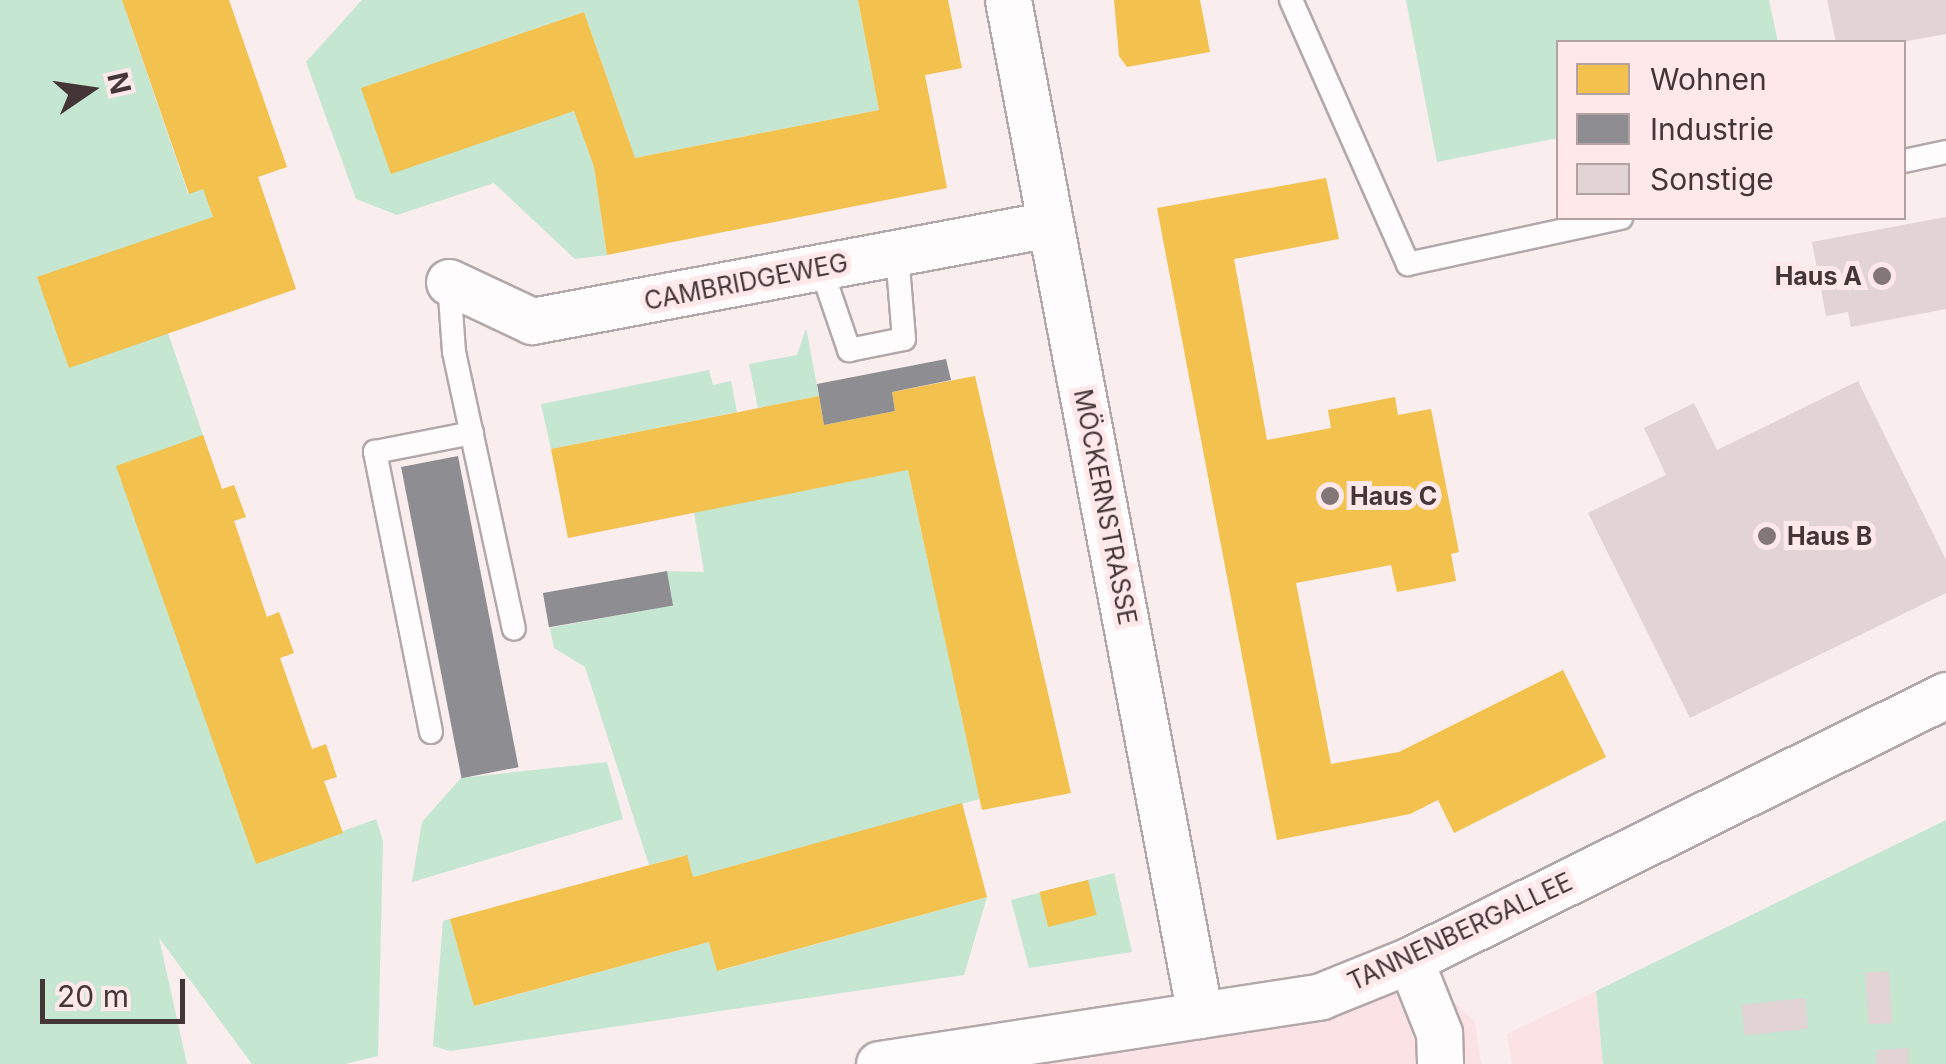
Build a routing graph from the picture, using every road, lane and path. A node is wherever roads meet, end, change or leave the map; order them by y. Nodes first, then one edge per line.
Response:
1 (1008, 0) edge
2 (1291, 0) edge
3 (1946, 152) edge
4 (1906, 161) edge
5 (1612, 220) edge
6 (1050, 224) junction
7 (898, 252) junction
8 (820, 268) junction
9 (449, 282) joint
10 (472, 434) junction
11 (514, 629) dead end
12 (1946, 695) edge
13 (432, 732) dead end
14 (1410, 960) junction
15 (1200, 1015) junction
16 (879, 1064) edge
17 (1440, 1064) edge

1 - 6 street, MÖCKERNSTRASSE
2 - 5 lane
3 - 4 lane
6 - 7 street, CAMBRIDGEWEG
6 - 15 street, MÖCKERNSTRASSE
7 - 8 street, CAMBRIDGEWEG
7 - 8 lane
8 - 9 street, CAMBRIDGEWEG
9 - 10 lane
10 - 11 lane
10 - 13 lane
12 - 14 street, TANNENBERGALLEE
14 - 15 street, TANNENBERGALLEE
14 - 17 street
15 - 16 street, TANNENBERGALLEE

